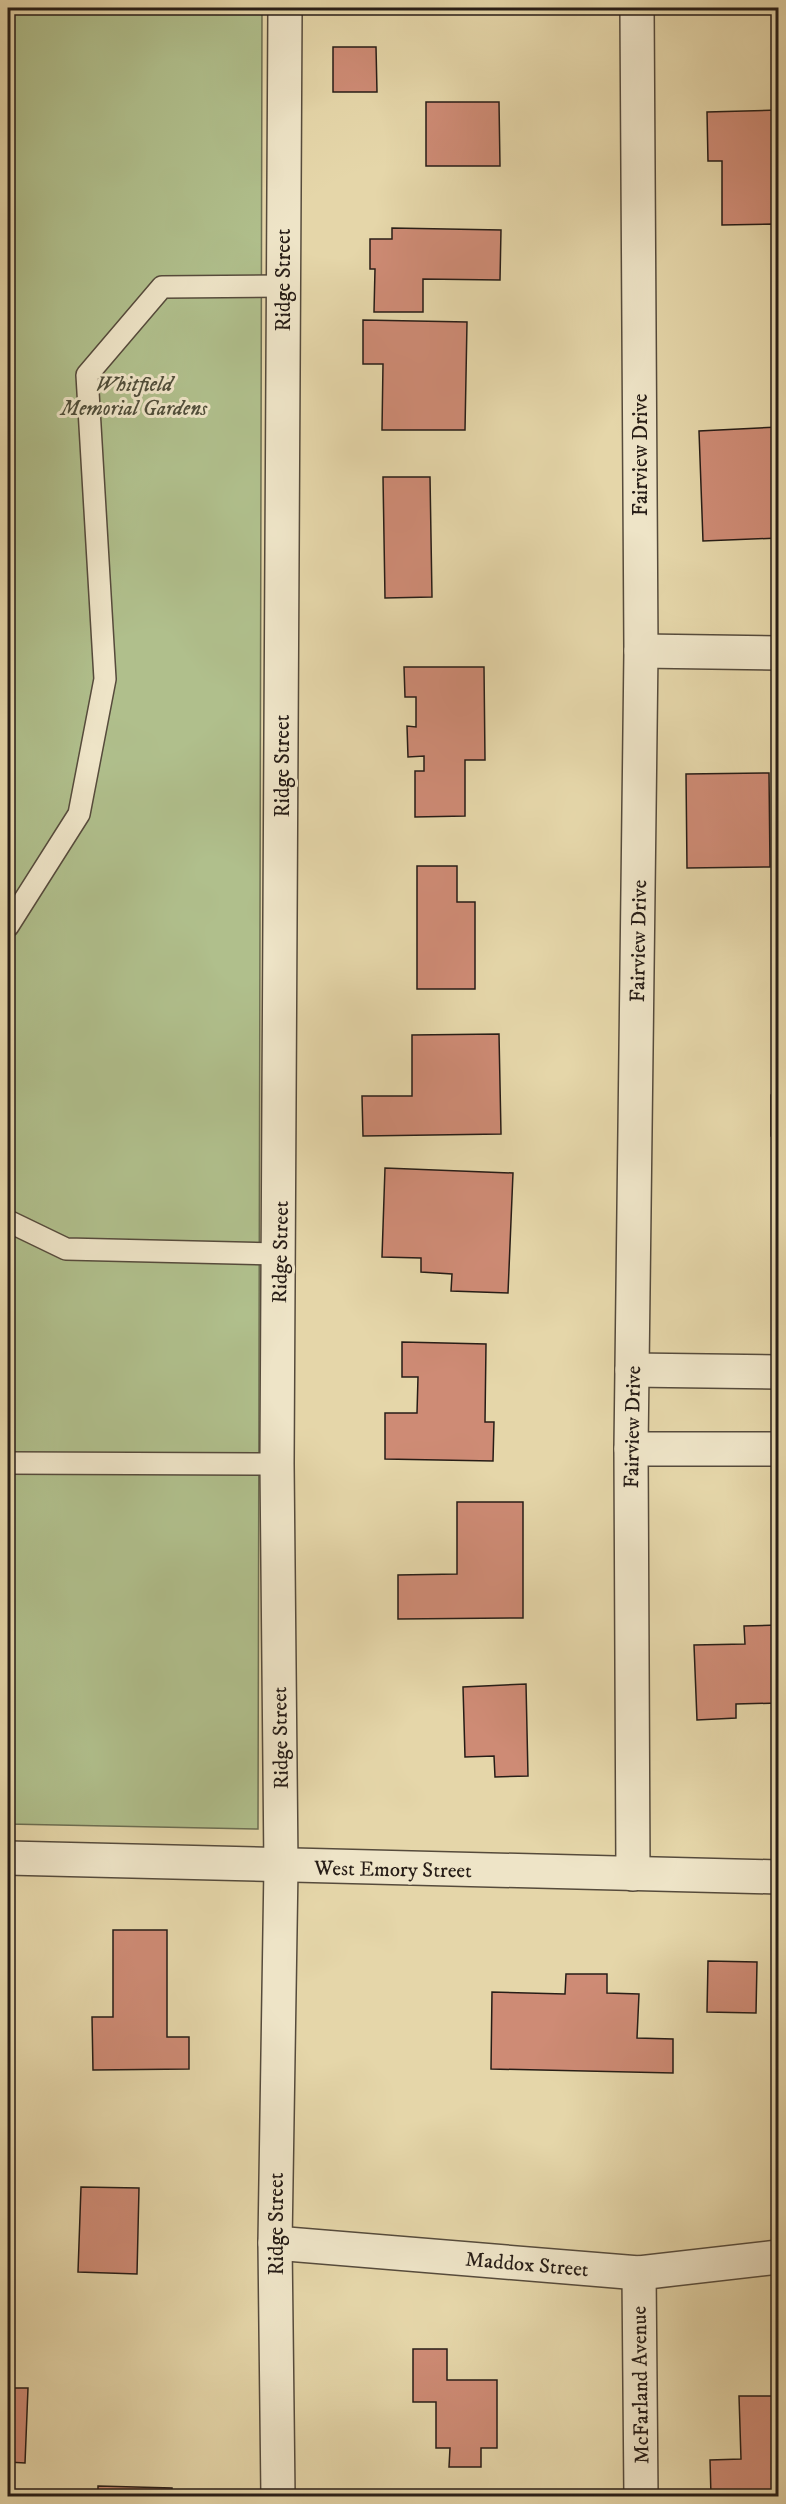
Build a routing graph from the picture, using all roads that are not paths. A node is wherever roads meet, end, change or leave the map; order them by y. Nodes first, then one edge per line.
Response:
1 (285, 8) edge
2 (636, 8) edge
3 (283, 286) junction
4 (641, 651) junction
5 (778, 653) edge
6 (8, 926) edge
7 (8, 1221) edge
8 (280, 1254) junction
9 (632, 1370) junction
10 (778, 1372) edge
11 (631, 1449) junction
12 (778, 1449) edge
13 (8, 1463) edge
14 (277, 1464) junction
15 (8, 1858) edge
16 (281, 1866) junction
17 (633, 1874) junction
18 (778, 1877) edge
19 (275, 2243) junction
20 (778, 2257) edge
21 (639, 2273) junction
22 (278, 2496) edge
23 (641, 2496) edge

1 - 3 street, Ridge Street
2 - 4 street, Fairview Drive
3 - 6 lane
3 - 8 street, Ridge Street
4 - 5 street
4 - 9 street, Fairview Drive
7 - 8 lane
8 - 14 street, Ridge Street
9 - 10 street
9 - 11 street, Fairview Drive
11 - 12 street
11 - 17 street, Fairview Drive
13 - 14 lane
14 - 16 street, Ridge Street
15 - 16 street, West Emory Street
16 - 17 street, West Emory Street
16 - 19 street, Ridge Street
17 - 18 street, West Emory Street
19 - 21 street, Maddox Street
19 - 22 street, Ridge Street
20 - 21 street, Maddox Street
21 - 23 street, McFarland Avenue

